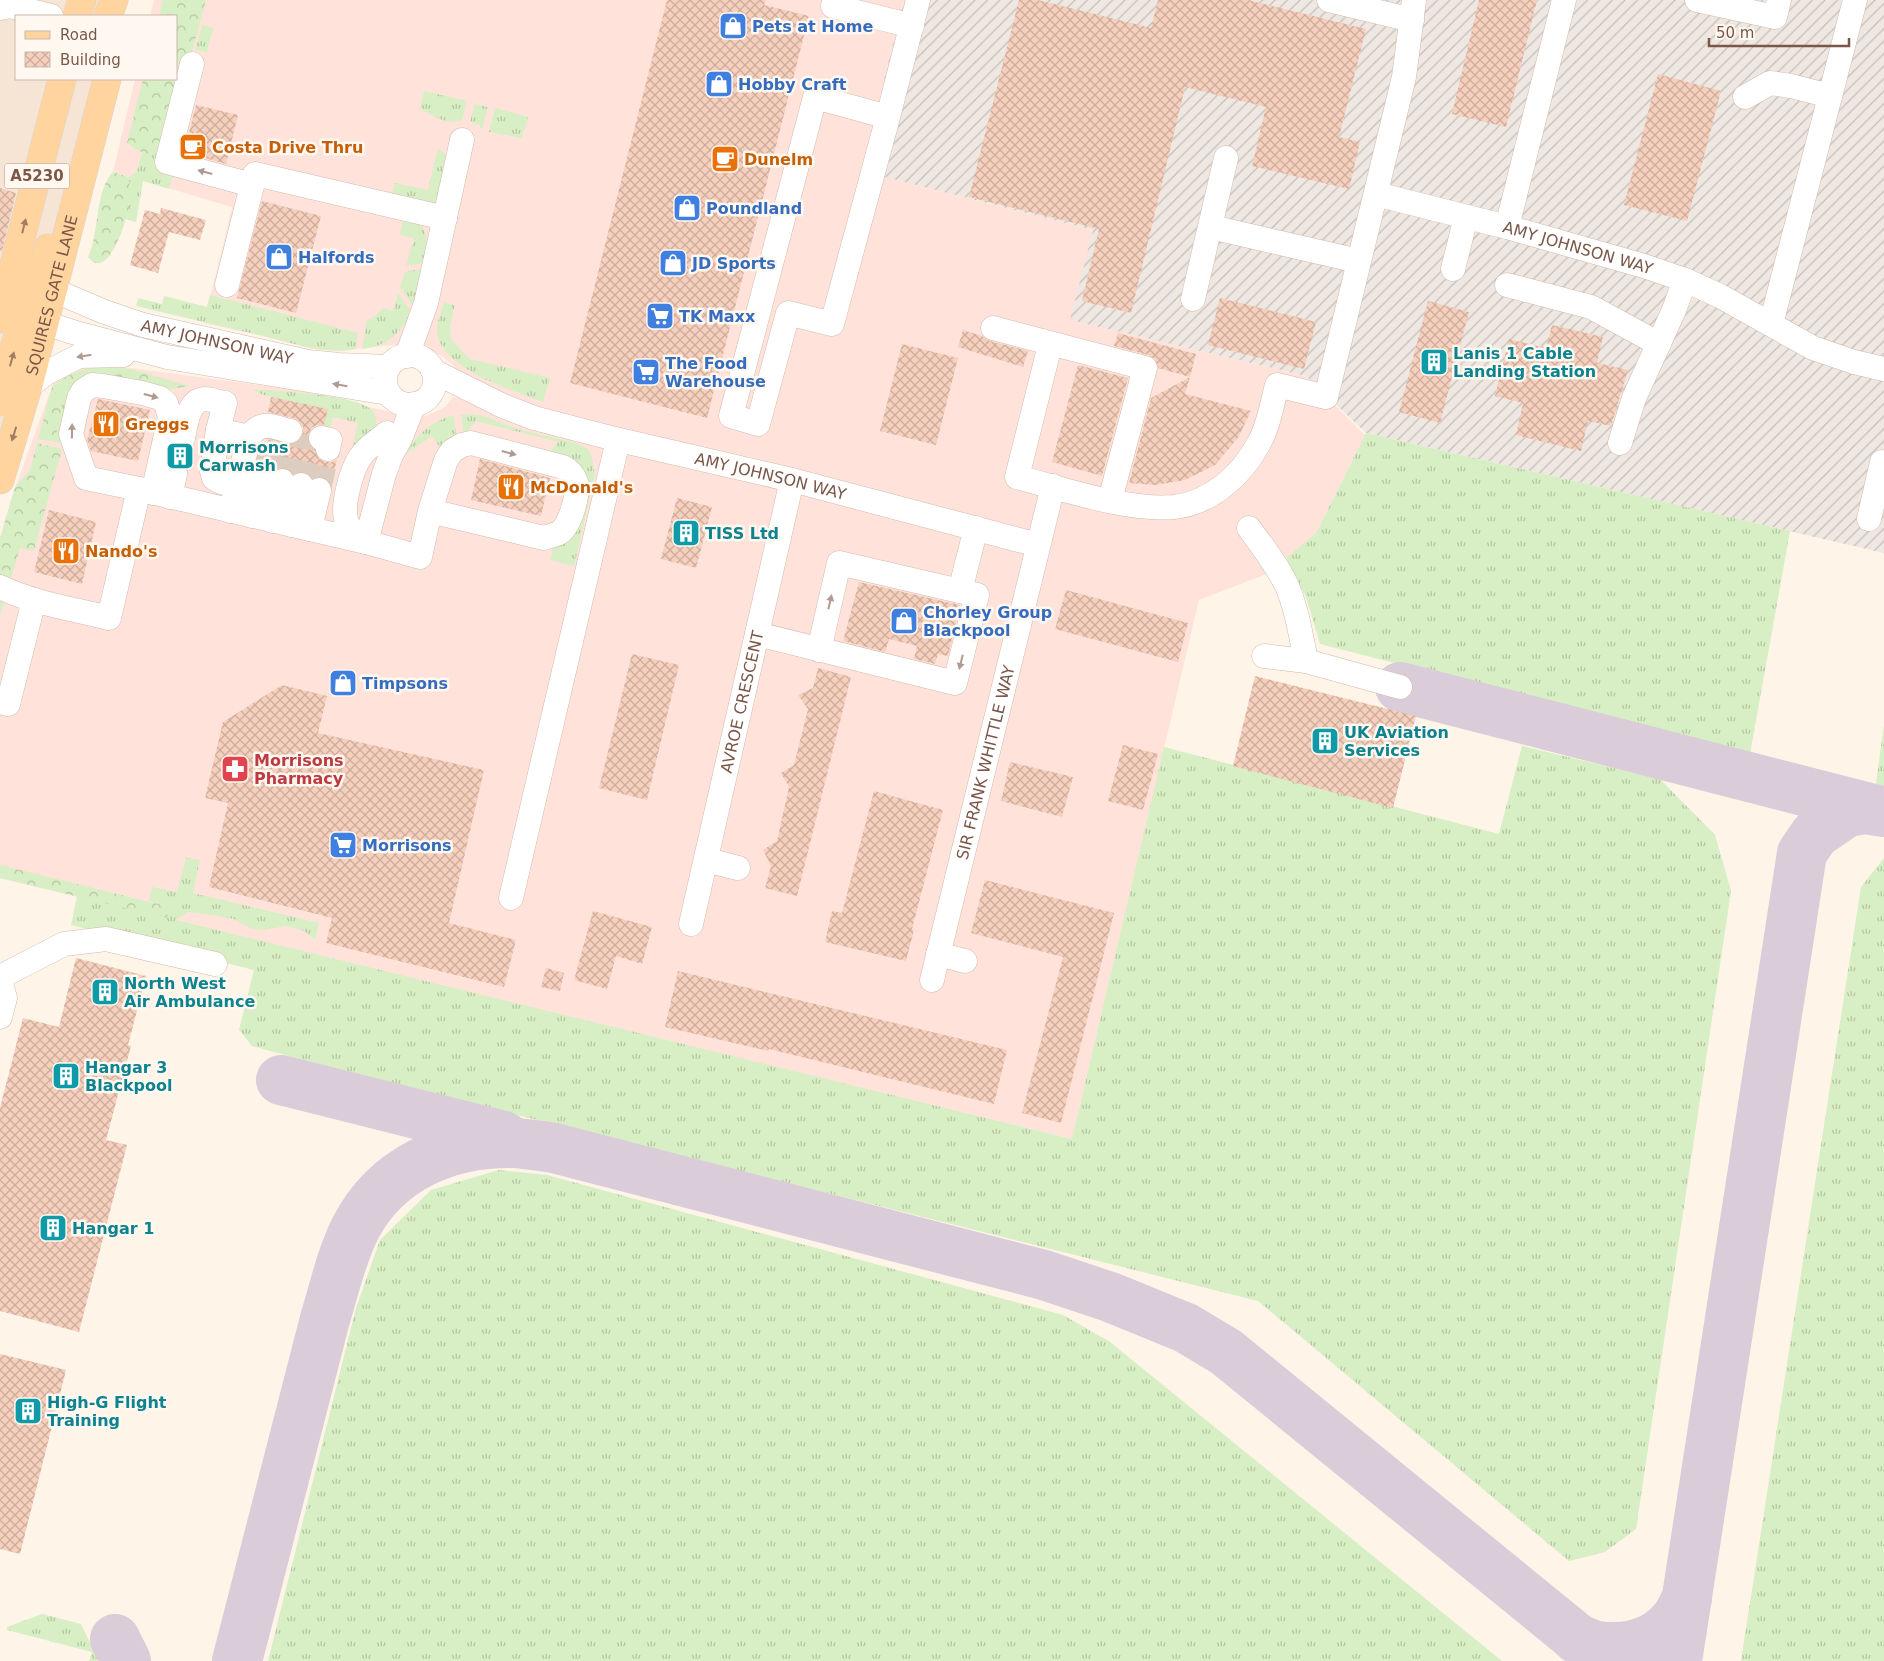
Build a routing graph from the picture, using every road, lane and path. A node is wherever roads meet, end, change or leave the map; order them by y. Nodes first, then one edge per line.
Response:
1 (82, 0) edge
2 (114, 0) edge
3 (128, 0) edge
4 (918, 0) edge
5 (1329, 0) edge
6 (1564, 0) edge
7 (1697, 0) edge
8 (1779, 0) edge
9 (1854, 0) edge
10 (833, 6) dead end
11 (0, 8) edge
12 (1413, 10) edge
13 (47, 15) edge
14 (78, 15) edge
15 (108, 15) edge
16 (124, 15) edge
17 (912, 26) junction
18 (192, 64) dead end
19 (62, 80) edge
20 (91, 80) edge
21 (107, 80) edge
22 (1830, 96) junction
23 (1745, 97) dead end
24 (888, 117) junction
25 (462, 140) dead end
26 (1226, 158) dead end
27 (252, 184) junction
28 (1376, 194) junction
29 (1466, 217) junction
30 (445, 218) junction
31 (1211, 227) junction
32 (1507, 227) junction
33 (1358, 261) junction
34 (1452, 269) dead end
35 (25, 279) edge
36 (1686, 280) junction
37 (227, 285) dead end
38 (1507, 285) dead end
39 (1193, 299) dead end
40 (15, 314) edge
41 (1771, 324) junction
42 (994, 328) dead end
43 (1659, 344) junction
44 (1047, 356) dead end
45 (167, 357) junction
46 (1884, 370) edge
47 (410, 381) junction
48 (28, 387) junction
49 (0, 402) edge
50 (218, 430) junction
51 (387, 433) junction
52 (183, 438) tunnel mouth
53 (618, 440) junction
54 (1620, 443) dead end
55 (1884, 460) edge
56 (175, 474) tunnel mouth
57 (384, 474) junction
58 (0, 480) edge
59 (792, 480) junction
60 (1053, 486) junction
61 (238, 487) junction
62 (154, 493) junction
63 (1110, 500) junction
64 (438, 513) junction
65 (1869, 519) dead end
66 (272, 520) junction
67 (976, 528) junction
68 (1249, 528) dead end
69 (366, 542) junction
70 (1038, 545) junction
71 (0, 587) edge
72 (960, 591) junction
73 (34, 600) junction
74 (757, 634) junction
75 (819, 650) junction
76 (1264, 656) dead end
77 (1306, 661) junction
78 (1400, 687) dead end
79 (4, 703) edge
80 (706, 860) junction
81 (738, 868) dead end
82 (511, 898) dead end
83 (691, 924) dead end
84 (938, 954) junction
85 (965, 961) dead end
86 (216, 964) dead end
87 (0, 979) edge
88 (932, 980) dead end
89 (0, 1017) edge

1 - 14 main road
2 - 15 main road
3 - 16 main road
4 - 17 street
5 - 12 street
6 - 32 street
7 - 8 street
9 - 22 street
10 - 17 street
11 - 13 street
12 - 28 street
17 - 24 street
27 -> 18 street
35 -> 19 main road, SQUIRES GATE LANE / A5230
20 - 35 main road
21 - 35 main road, SQUIRES GATE LANE / A5230
22 - 23 street
22 - 41 street
24 - 24 street
25 - 30 street
26 - 31 street
27 - 30 street
27 - 37 street
28 - 29 street, AMY JOHNSON WAY
28 - 33 street
29 - 32 street, AMY JOHNSON WAY
29 - 34 street
30 - 47 street
31 - 33 street
31 - 39 street
32 - 36 street, AMY JOHNSON WAY
33 - 63 street
35 - 40 main road, SQUIRES GATE LANE / A5230
35 - 40 main road, SQUIRES GATE LANE / A5230
35 - 47 street, AMY JOHNSON WAY
36 - 41 street, AMY JOHNSON WAY
36 - 43 street
38 - 43 street
40 - 45 street, AMY JOHNSON WAY
40 - 48 main road, SQUIRES GATE LANE / A5230
49 -> 40 main road
41 - 46 street, AMY JOHNSON WAY
42 - 63 street
43 - 54 street
44 - 60 street
47 -> 45 street, AMY JOHNSON WAY
45 -> 48 street, AMY JOHNSON WAY
47 - 51 street
47 - 53 street, AMY JOHNSON WAY
47 - 57 street
48 -> 58 main road, SQUIRES GATE LANE / A5230
50 - 52 street
50 - 61 street
50 - 61 street
51 - 57 street
51 - 69 street
53 - 59 street, AMY JOHNSON WAY
53 - 82 street
55 - 65 street
56 - 62 street
57 - 69 street
59 - 67 street, AMY JOHNSON WAY
59 - 74 street, AVROE CRESCENT
60 - 63 street
60 - 70 street, SIR FRANK WHITTLE WAY
61 - 66 street
62 -> 62 street
62 - 66 street
62 - 73 street
64 -> 64 street
64 - 69 street
66 - 66 street
66 - 69 street
67 - 70 street, AMY JOHNSON WAY
67 - 72 street
68 - 77 street
70 - 84 street, SIR FRANK WHITTLE WAY
71 - 73 street
75 -> 72 street
72 -> 75 street
73 - 79 street
74 - 75 street
74 - 80 street, AVROE CRESCENT
76 - 77 street
77 - 78 street
80 - 81 street
80 - 83 street, AVROE CRESCENT
84 - 85 street
84 - 88 street, SIR FRANK WHITTLE WAY
86 - 87 street
87 - 89 street

